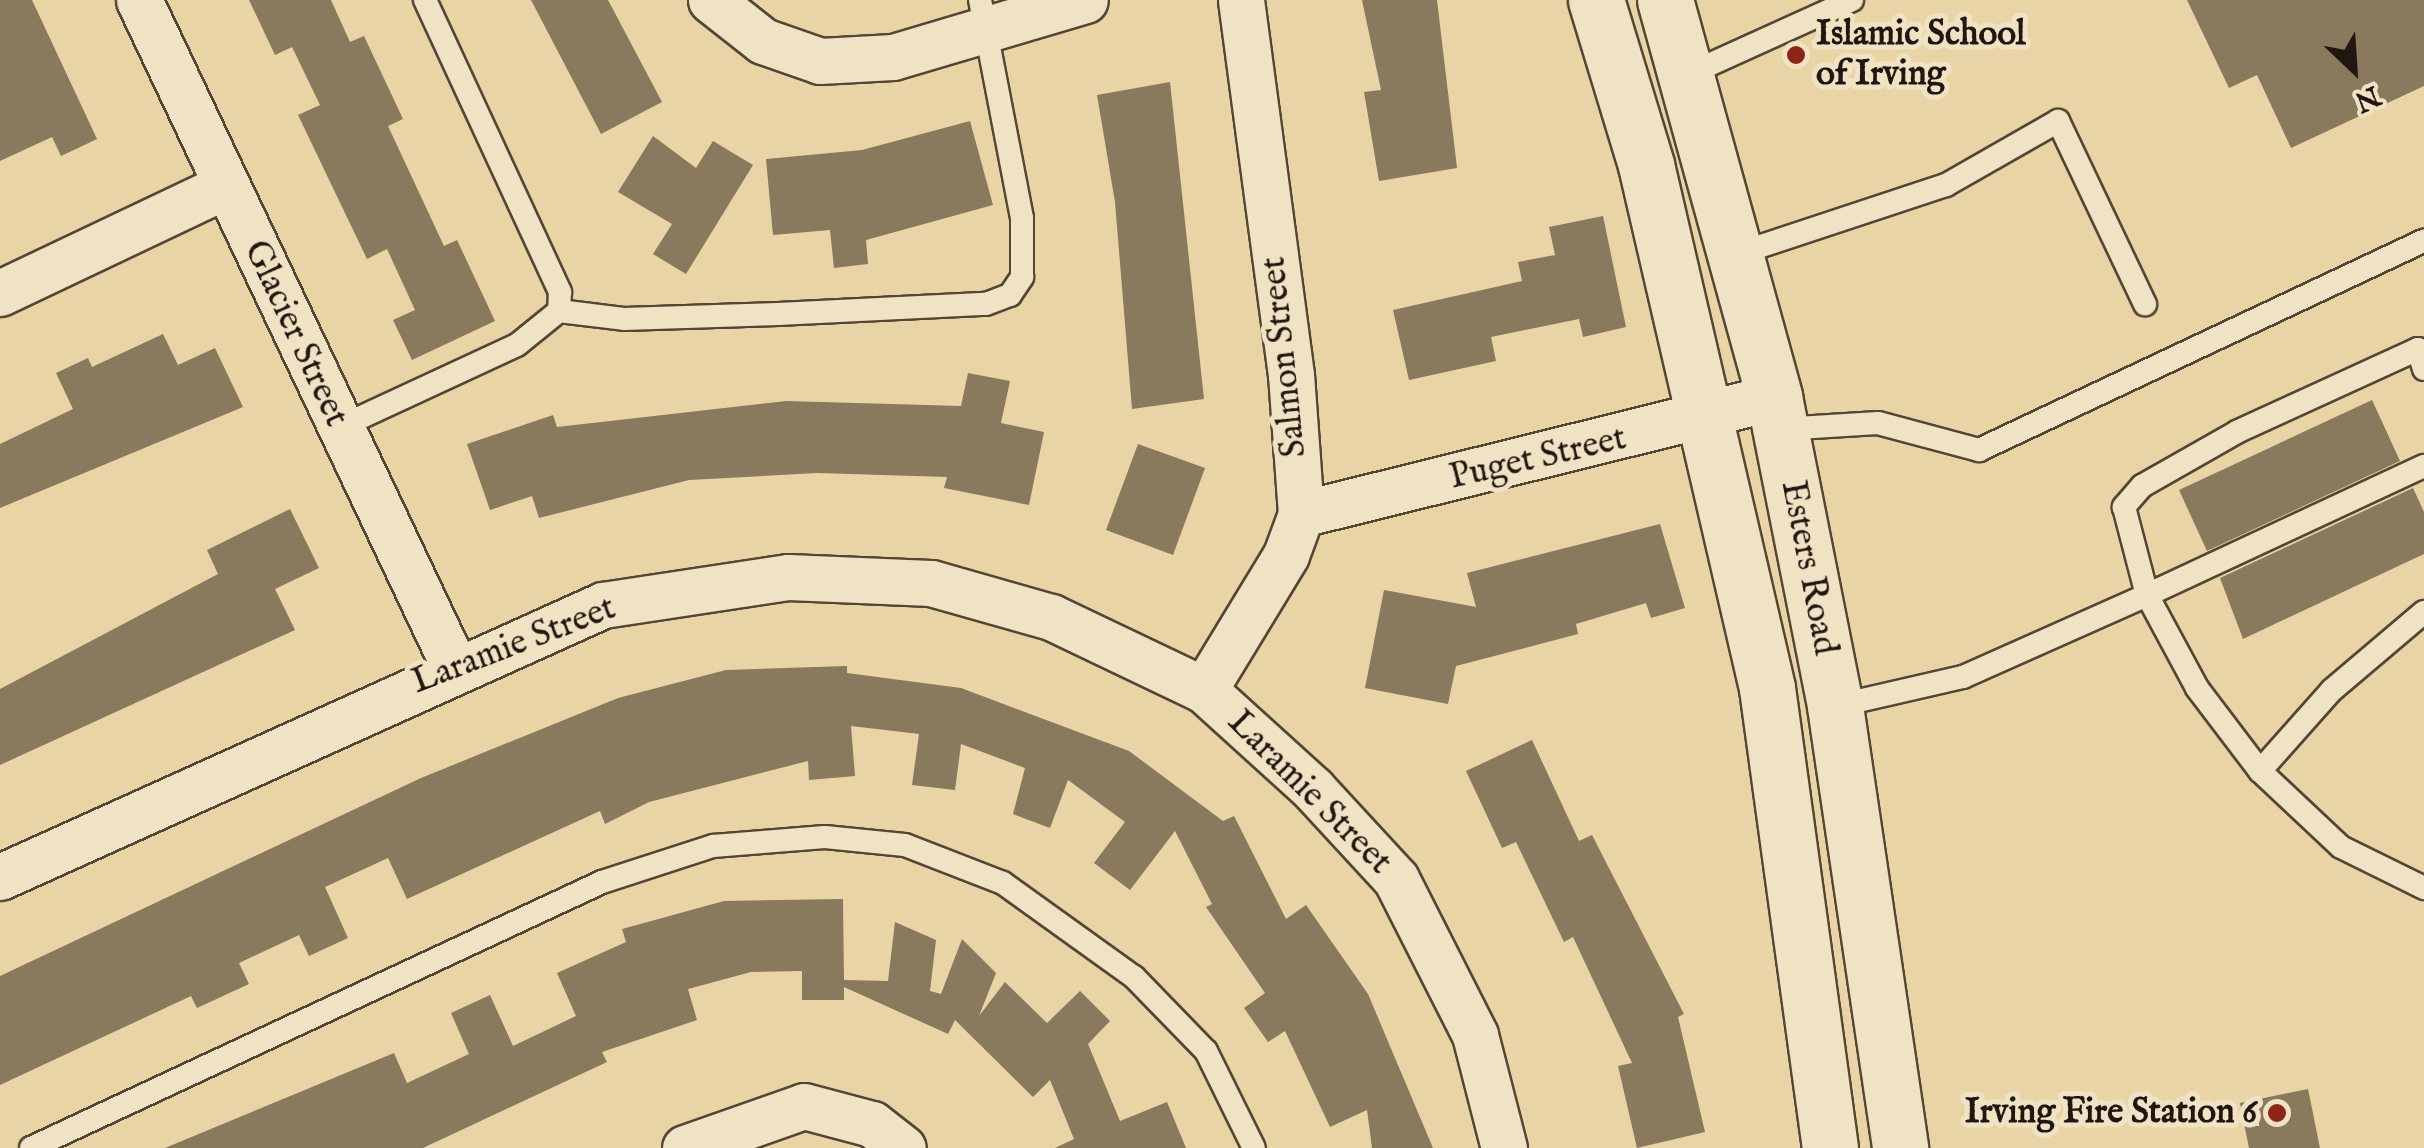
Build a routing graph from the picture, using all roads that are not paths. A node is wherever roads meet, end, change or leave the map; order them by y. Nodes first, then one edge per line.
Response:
1 (139, 0) edge
2 (425, 0) edge
3 (712, 0) edge
4 (1085, 0) edge
5 (1241, 0) edge
6 (1596, 0) edge
7 (1664, 0) edge
8 (1852, 0) edge
9 (984, 15) edge
10 (1690, 74) junction
11 (225, 186) junction
12 (2424, 241) edge
13 (1737, 254) junction
14 (0, 294) edge
15 (2144, 304) dead end
16 (559, 310) junction
17 (2422, 355) edge
18 (1778, 413) junction
19 (1708, 419) junction
20 (340, 426) junction
21 (2424, 465) edge
22 (1301, 514) junction
23 (2147, 594) junction
24 (2424, 612) edge
25 (454, 666) junction
26 (1204, 690) junction
27 (1836, 706) junction
28 (2260, 771) junction
29 (0, 876) edge
30 (2424, 888) edge
31 (31, 1148) edge
32 (685, 1148) edge
33 (903, 1148) edge
34 (1254, 1148) edge
35 (1504, 1148) edge
36 (1830, 1148) edge
37 (1900, 1148) edge

1 - 11 street, Glacier Street
2 - 16 lane
3 - 9 street
4 - 9 street
5 - 22 street, Salmon Street
6 - 19 main road, Esters Road
7 - 10 main road, Esters Road
8 - 10 lane
9 - 16 lane
10 - 13 main road, Esters Road
11 - 14 street
11 - 20 street, Glacier Street
12 - 18 lane
13 - 15 lane
13 - 18 main road, Esters Road
16 - 20 lane
17 - 23 lane
18 - 19 street, Puget Street
18 - 27 main road, Esters Road
19 - 22 street, Puget Street
19 - 36 main road, Esters Road
20 - 25 street, Glacier Street
21 - 23 lane
22 - 26 street
23 - 27 lane
23 - 28 lane
24 - 28 lane
25 - 26 street, Laramie Street
25 - 29 street, Laramie Street
26 - 35 street, Laramie Street
27 - 37 main road, Esters Road
28 - 30 lane
31 - 34 lane
32 - 33 street

